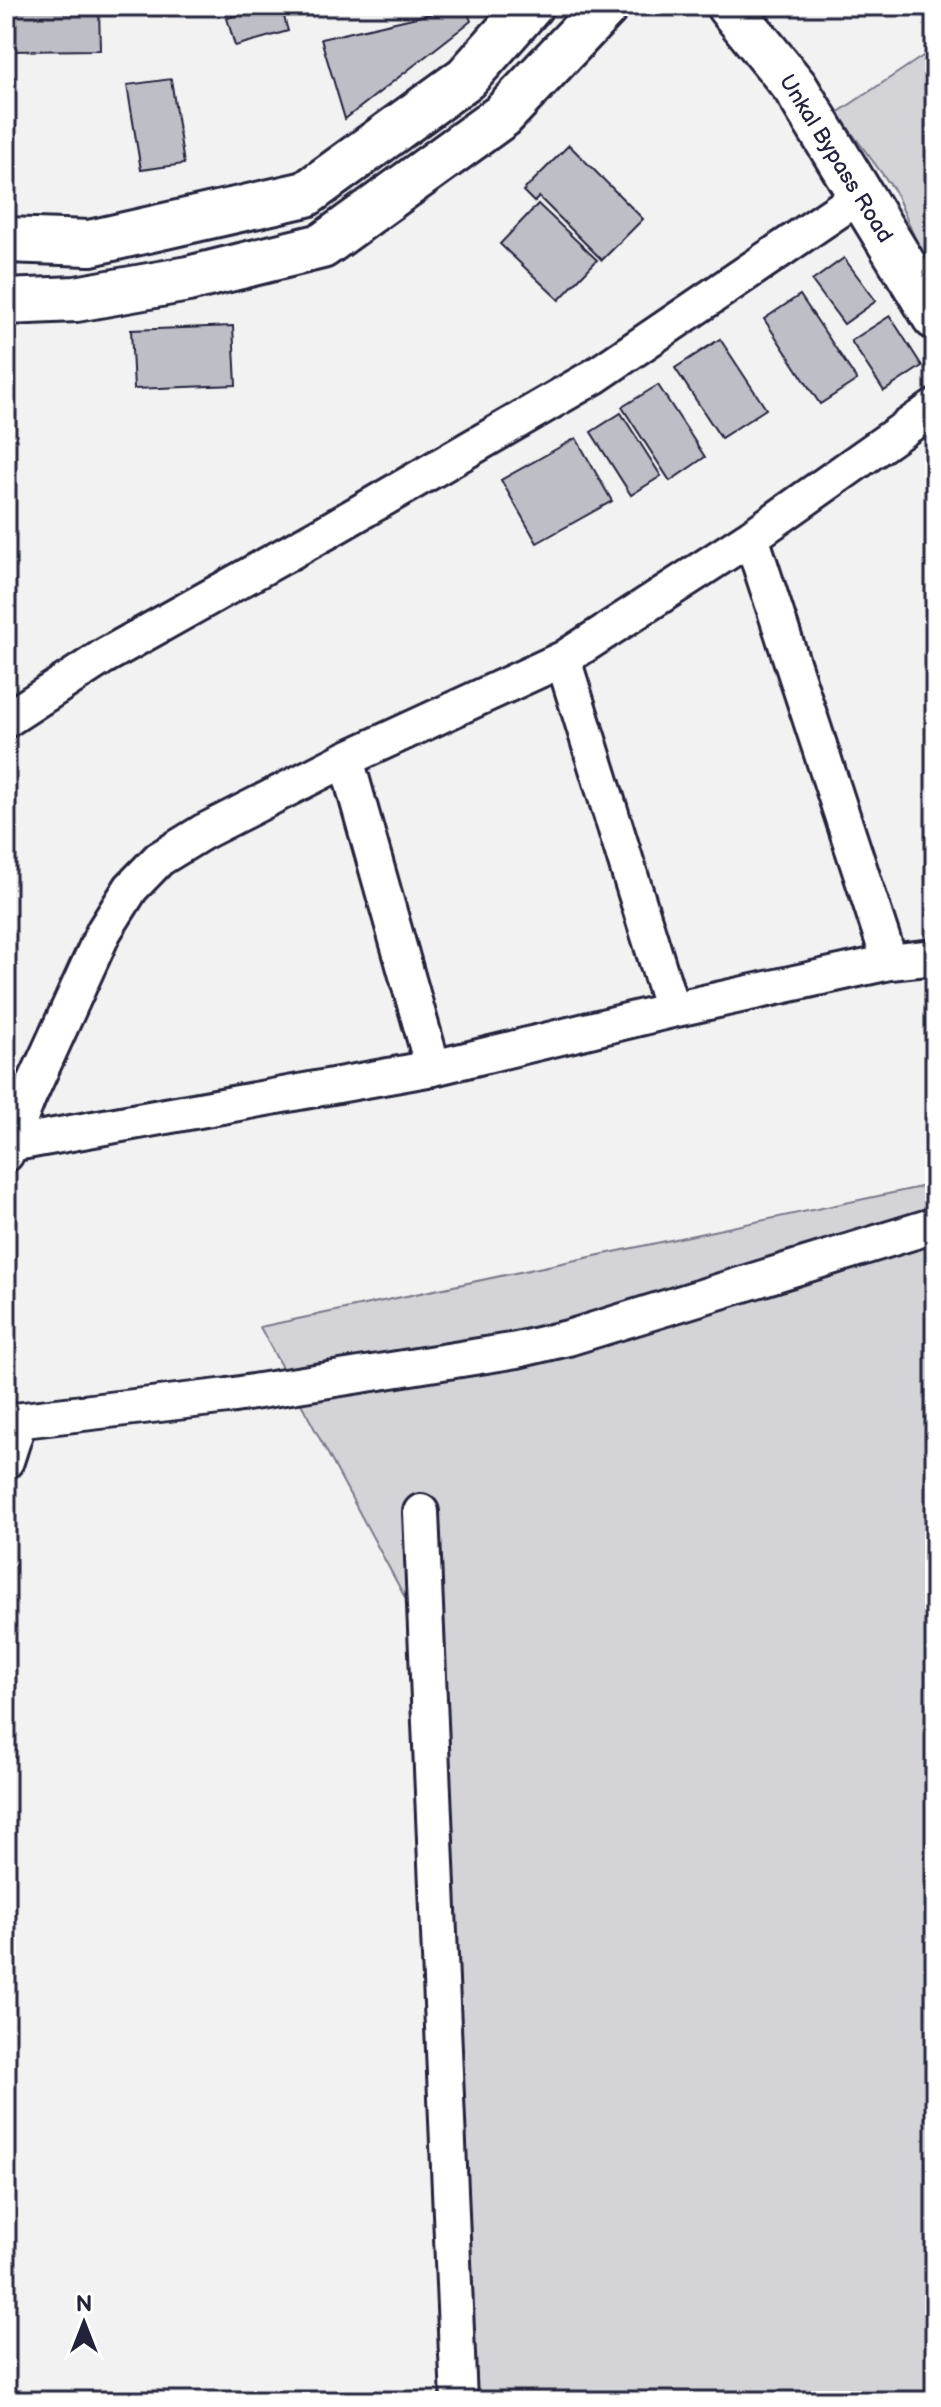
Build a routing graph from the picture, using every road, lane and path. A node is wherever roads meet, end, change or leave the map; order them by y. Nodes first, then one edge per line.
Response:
1 (530, 6) edge
2 (606, 6) edge
3 (729, 6) edge
4 (861, 195) junction
5 (6, 240) edge
6 (90, 243) junction
7 (94, 296) junction
8 (6, 302) edge
9 (935, 317) edge
10 (935, 407) edge
11 (751, 537) junction
12 (563, 659) junction
13 (6, 720) edge
14 (346, 759) junction
15 (935, 957) edge
16 (890, 962) junction
17 (672, 1010) junction
18 (433, 1068) junction
19 (8, 1149) edge
20 (935, 1225) edge
21 (13, 1421) edge
22 (6, 1461) edge
23 (421, 1512) dead end
24 (459, 2401) edge

1 - 6 main road
2 - 7 main road
3 - 4 main road, Unkal Bypass Road
4 - 9 main road, Unkal Bypass Road
4 - 13 street
5 - 6 main road
6 - 7 main road
7 - 8 main road
10 - 11 street
11 - 12 street
11 - 16 street
12 - 14 street
12 - 17 street
14 - 18 street
14 - 19 street
15 - 16 street
16 - 17 street
17 - 18 street
18 - 19 street
20 - 21 street
21 - 22 street
23 - 24 street

